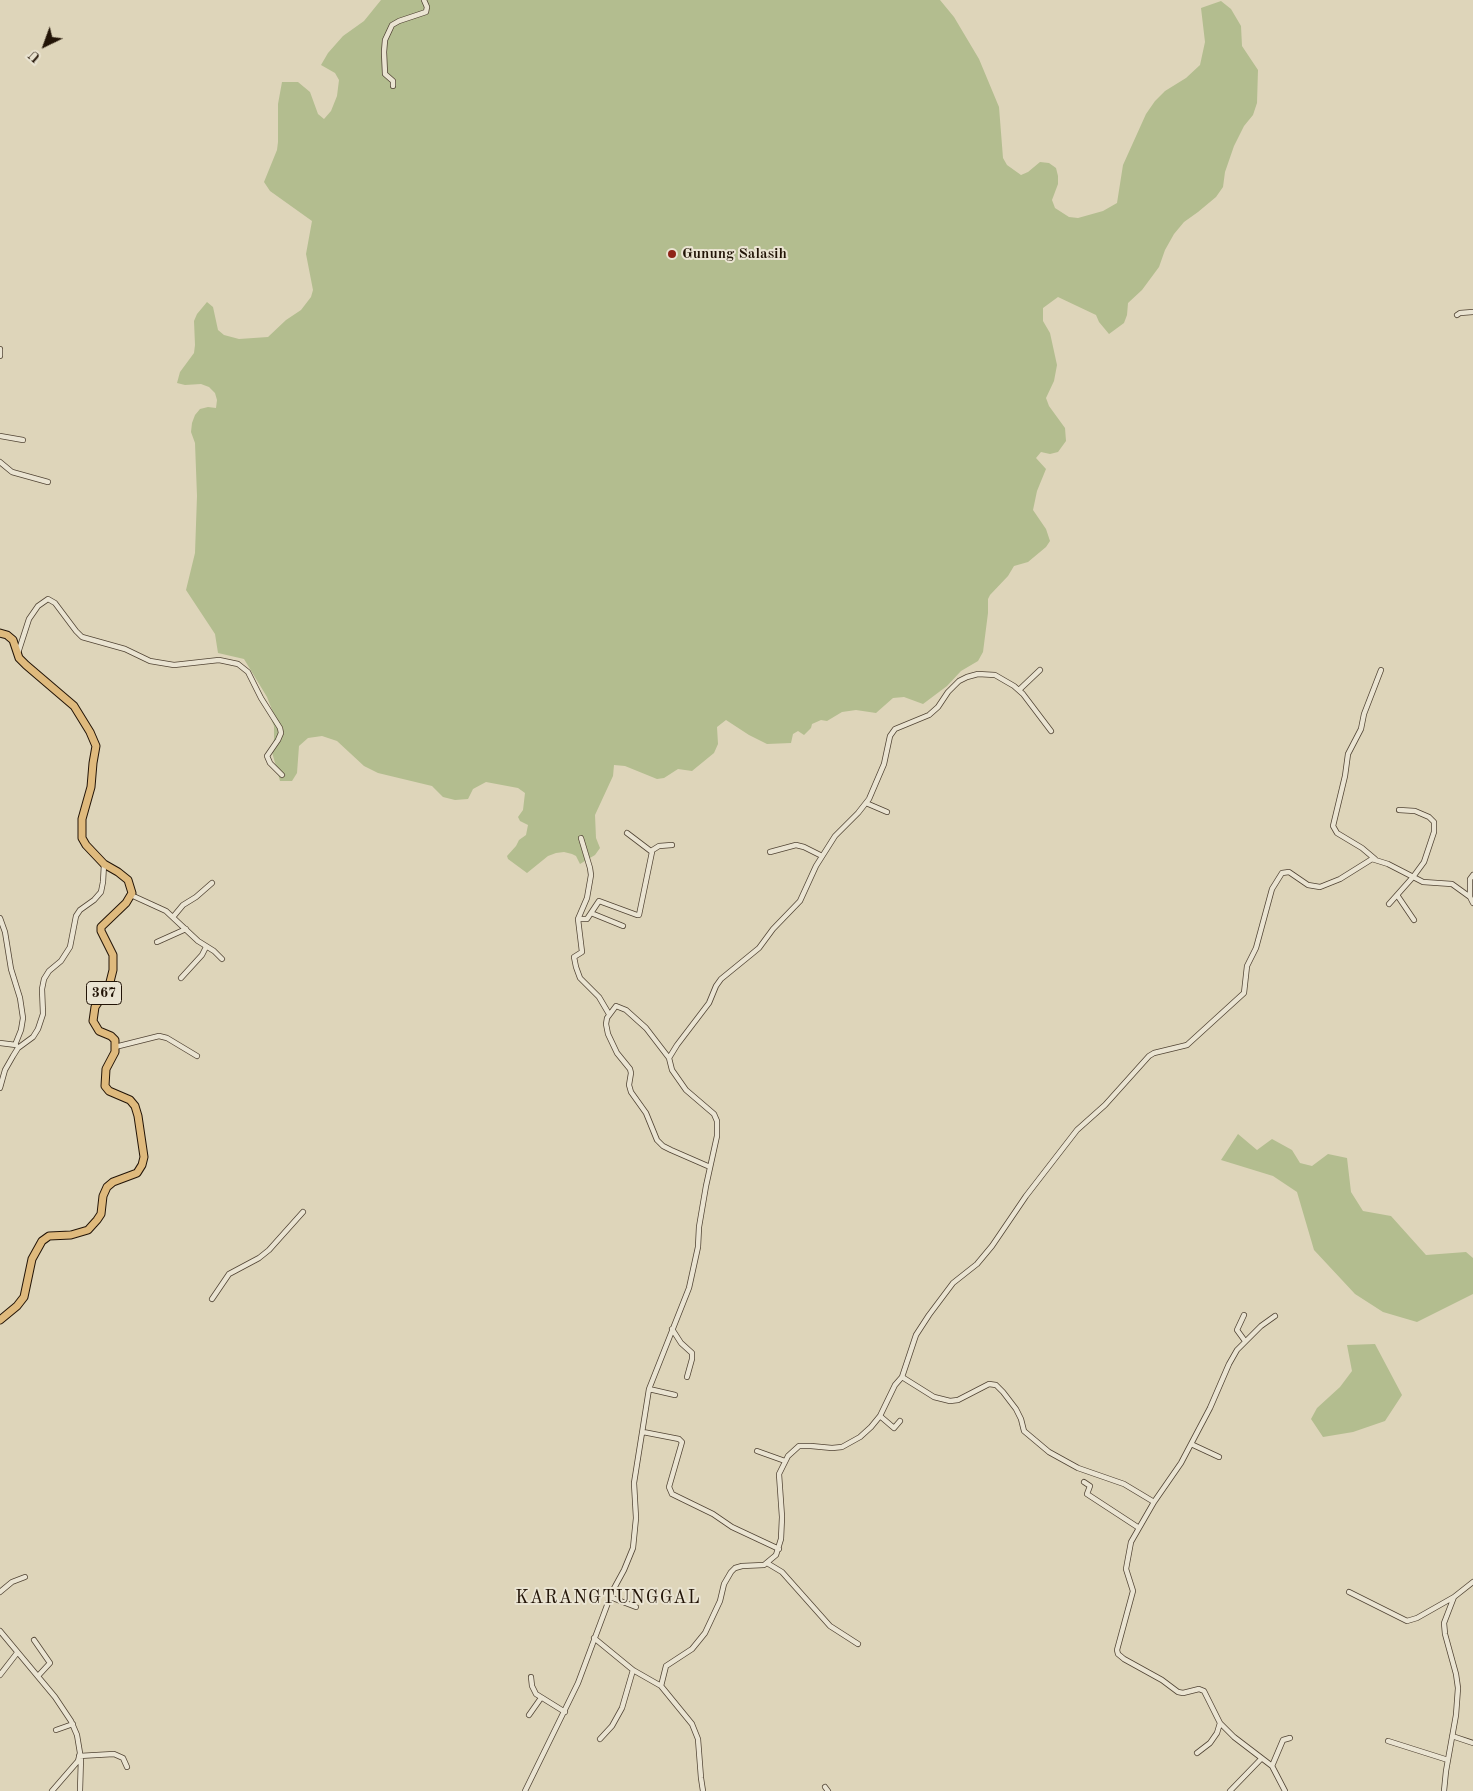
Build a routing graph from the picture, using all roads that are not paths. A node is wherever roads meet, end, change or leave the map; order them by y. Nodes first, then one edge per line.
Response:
1 (424, 0) edge
2 (393, 86) dead end
3 (1473, 312) edge
4 (1457, 314) dead end
5 (0, 349) edge
6 (0, 356) edge
7 (0, 436) edge
8 (23, 440) dead end
9 (0, 462) edge
10 (48, 482) dead end
11 (0, 633) edge
12 (18, 654) junction
13 (1040, 670) dead end
14 (1381, 670) dead end
15 (1019, 690) junction
16 (1051, 731) dead end
17 (282, 775) dead end
18 (866, 803) junction
19 (1399, 810) dead end
20 (887, 812) dead end
21 (627, 833) dead end
22 (581, 838) dead end
23 (672, 845) dead end
24 (651, 851) junction
25 (770, 852) dead end
26 (822, 856) junction
27 (1376, 860) junction
28 (104, 864) junction
29 (1413, 877) junction
30 (1472, 879) edge
31 (212, 883) dead end
32 (131, 895) junction
33 (1397, 895) junction
34 (1470, 897) junction
35 (1473, 903) edge
36 (1389, 904) dead end
37 (591, 913) junction
38 (173, 917) junction
39 (0, 918) edge
40 (578, 919) junction
41 (1414, 920) dead end
42 (623, 926) dead end
43 (186, 930) junction
44 (157, 942) dead end
45 (206, 947) junction
46 (222, 959) dead end
47 (181, 978) dead end
48 (609, 1014) junction
49 (0, 1043) edge
50 (17, 1046) junction
51 (116, 1047) junction
52 (196, 1056) dead end
53 (669, 1058) junction
54 (0, 1088) edge
55 (710, 1167) junction
56 (303, 1212) dead end
57 (212, 1299) dead end
58 (1244, 1315) dead end
59 (1275, 1316) dead end
60 (0, 1320) edge
61 (672, 1330) junction
62 (1245, 1341) junction
63 (686, 1377) dead end
64 (902, 1377) junction
65 (648, 1389) junction
66 (675, 1395) dead end
67 (880, 1416) junction
68 (900, 1421) dead end
69 (643, 1432) junction
70 (1191, 1444) junction
71 (757, 1452) dead end
72 (1219, 1457) dead end
73 (785, 1460) junction
74 (1084, 1482) dead end
75 (1154, 1502) junction
76 (1139, 1528) junction
77 (779, 1549) junction
78 (767, 1563) junction
79 (25, 1577) dead end
80 (1473, 1582) edge
81 (0, 1592) edge
82 (1349, 1592) dead end
83 (610, 1596) junction
84 (1454, 1597) junction
85 (636, 1607) dead end
86 (0, 1630) edge
87 (594, 1638) junction
88 (34, 1640) dead end
89 (858, 1644) dead end
90 (17, 1653) junction
91 (633, 1670) junction
92 (0, 1675) edge
93 (38, 1676) junction
94 (531, 1677) dead end
95 (661, 1686) junction
96 (541, 1698) junction
97 (565, 1712) junction
98 (529, 1715) dead end
99 (1220, 1723) junction
100 (73, 1724) junction
101 (56, 1730) dead end
102 (1452, 1736) junction
103 (1290, 1738) dead end
104 (600, 1739) dead end
105 (1388, 1741) dead end
106 (1473, 1743) edge
107 (1197, 1753) dead end
108 (80, 1756) junction
109 (1261, 1759) junction
110 (1448, 1760) junction
111 (1272, 1766) junction
112 (127, 1767) dead end
113 (52, 1791) edge
114 (80, 1791) edge
115 (525, 1791) edge
116 (703, 1791) edge
117 (1230, 1791) edge
118 (1285, 1791) edge
119 (1444, 1791) edge

1 - 2 street
3 - 4 street
5 - 6 street
7 - 8 street
9 - 10 street
11 - 12 main road
12 - 17 street
12 - 28 main road
13 - 15 street
14 - 27 street
15 - 16 street
15 - 18 street
18 - 20 street
18 - 26 street
19 - 29 street
21 - 24 street
22 - 40 street
23 - 24 street
24 - 37 street
25 - 26 street
26 - 53 street
27 - 29 street
27 - 64 street
28 - 32 main road
28 - 50 street
29 - 33 street
29 - 34 street
30 - 34 street
31 - 38 street
32 - 38 street
32 - 51 main road, 367
33 - 36 street
33 - 41 street
34 - 35 street
37 - 40 street
37 - 42 street
38 - 43 street
39 - 50 street
40 - 48 street
43 - 44 street
43 - 45 street
45 - 46 street
45 - 47 street
48 - 53 street
48 - 55 street
49 - 50 street
50 - 54 street
51 - 52 street
51 - 60 main road
53 - 55 street
55 - 61 street
56 - 57 street
58 - 62 street
59 - 62 street
61 - 63 street
61 - 65 street
62 - 70 street
64 - 67 street
64 - 75 street
65 - 66 street
65 - 69 street
67 - 68 street
67 - 73 street
69 - 77 street
69 - 83 street
70 - 72 street
70 - 75 street
71 - 73 street
73 - 77 street
74 - 76 street
75 - 76 street
76 - 99 street
77 - 78 street
78 - 89 street
78 - 95 street
79 - 81 street
80 - 84 street
82 - 84 street
83 - 85 street
83 - 87 street
84 - 102 street
86 - 90 street
87 - 91 street
87 - 97 street
88 - 93 street
90 - 92 street
90 - 93 street
91 - 95 street
91 - 104 street
93 - 100 street
94 - 96 street
95 - 116 street
96 - 97 street
96 - 98 street
97 - 115 street
99 - 107 street
99 - 109 street
100 - 101 street
100 - 108 street
102 - 106 street
102 - 110 street
103 - 111 street
105 - 110 street
108 - 112 street
108 - 113 street
108 - 114 street
109 - 111 street
109 - 117 street
110 - 119 street
111 - 118 street

